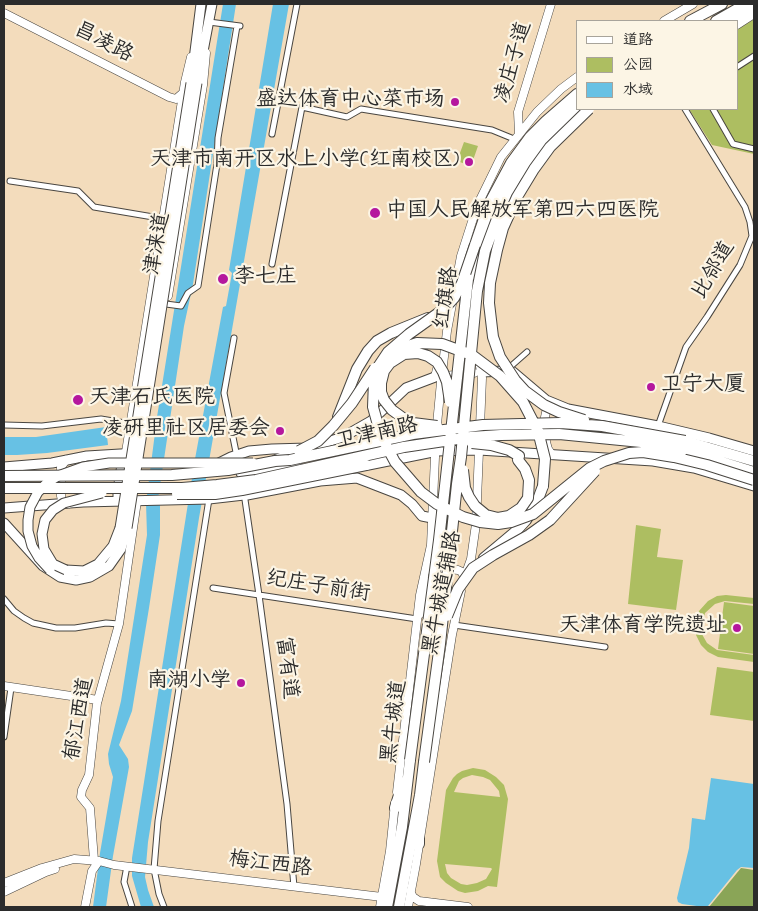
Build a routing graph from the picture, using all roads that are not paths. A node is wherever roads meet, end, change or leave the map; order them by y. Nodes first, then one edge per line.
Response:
1 (201, 4) edge
2 (212, 4) edge
3 (297, 4) edge
4 (551, 4) edge
5 (556, 4) edge
6 (693, 4) edge
7 (713, 4) edge
8 (722, 4) edge
9 (746, 4) edge
10 (751, 4) edge
11 (754, 8) edge
12 (4, 14) edge
13 (754, 14) edge
14 (694, 19) edge
15 (666, 20) edge
16 (718, 20) edge
17 (728, 20) edge
18 (734, 20) edge
19 (213, 22) junction
20 (738, 24) edge
21 (206, 41) junction
22 (195, 43) junction
23 (754, 56) edge
24 (738, 66) edge
25 (576, 78) edge
26 (194, 83) junction
27 (184, 91) junction
28 (576, 95) edge
29 (576, 103) edge
30 (584, 110) edge
31 (686, 110) edge
32 (714, 110) edge
33 (180, 113) junction
34 (272, 134) dead end
35 (518, 134) junction
36 (754, 149) edge
37 (10, 180) dead end
38 (164, 219) junction
39 (180, 221) junction
40 (475, 245) junction
41 (461, 256) junction
42 (477, 260) junction
43 (272, 264) dead end
44 (168, 304) junction
45 (436, 315) junction
46 (447, 331) junction
47 (468, 333) junction
48 (234, 338) dead end
49 (527, 352) dead end
50 (512, 370) junction
51 (482, 372) junction
52 (438, 376) junction
53 (554, 405) junction
54 (131, 424) junction
55 (4, 425) edge
56 (453, 425) junction
57 (333, 426) junction
58 (658, 426) junction
59 (607, 427) junction
60 (436, 443) junction
61 (684, 446) junction
62 (479, 450) junction
63 (126, 452) junction
64 (754, 452) edge
65 (142, 453) junction
66 (236, 455) junction
67 (552, 455) junction
68 (618, 456) junction
69 (461, 457) junction
70 (754, 460) edge
71 (61, 463) junction
72 (261, 464) junction
73 (275, 464) junction
74 (4, 467) edge
75 (754, 472) edge
76 (241, 473) junction
77 (4, 476) edge
78 (142, 478) junction
79 (754, 480) edge
80 (754, 486) edge
81 (4, 488) edge
82 (58, 492) junction
83 (102, 493) junction
84 (244, 495) junction
85 (208, 499) junction
86 (120, 501) junction
87 (136, 501) junction
88 (68, 504) junction
89 (54, 506) junction
90 (4, 508) edge
91 (432, 518) junction
92 (4, 524) edge
93 (439, 540) joint
94 (450, 542) joint
95 (430, 551) junction
96 (473, 564) junction
97 (50, 570) junction
98 (464, 578) junction
99 (213, 588) dead end
100 (259, 595) junction
101 (4, 599) edge
102 (417, 619) junction
103 (117, 624) junction
104 (454, 625) junction
105 (440, 644) junction
106 (604, 648) dead end
107 (8, 688) edge
108 (96, 701) junction
109 (4, 736) edge
110 (410, 760) junction
111 (420, 795) junction
112 (395, 808) junction
113 (419, 844) junction
114 (96, 860) junction
115 (121, 865) junction
116 (154, 869) junction
117 (4, 883) edge
118 (294, 887) junction
119 (410, 891) junction
120 (4, 892) edge
121 (382, 897) junction
122 (85, 907) edge
123 (132, 907) edge
124 (164, 907) edge
125 (380, 907) edge
126 (387, 907) edge
127 (399, 907) edge
128 (409, 907) edge
129 (441, 907) edge
130 (468, 907) edge

1 - 22 main road, 津涞道
2 - 19 main road, 津涞道
3 - 34 street
4 - 35 main road, 凌庄子道
5 - 35 main road, 凌庄子道
6 - 15 main road
7 - 14 highway
8 - 14 highway
9 - 16 highway
10 - 17 highway
11 - 18 highway
12 - 27 main road, 昌凌路
12 - 33 main road, 昌凌路
13 - 20 main road
19 - 21 main road, 津涞道
19 - 44 street
21 - 26 main road, 津涞道
21 - 39 main road, 津涞道
22 - 26 main road, 津涞道
22 - 27 main road, 津涞道
23 - 24 street
25 - 35 main road, 黑牛城道辅路
26 - 83 main road, bridge
26 - 97 main road, bridge
27 - 33 main road, 津涞道
28 - 40 highway, 红旗路
29 - 42 main road
30 - 59 highway, bridge
30 - 69 highway, 红旗路, bridge
31 - 58 street, 比邻道
32 - 36 street
33 - 38 main road, 津涞道
35 - 41 main road, 黑牛城道辅路
35 - 43 street
37 - 38 street
38 - 39 street
38 - 54 main road, 津涞道
39 - 44 main road, 津涞道
40 - 45 highway, bridge
40 - 56 highway, 红旗路, bridge
41 - 42 main road
41 - 46 main road, 黑牛城道辅路
42 - 47 main road
44 - 65 main road, 津涞道
45 - 57 highway, bridge
45 - 68 highway, bridge
46 - 47 main road
46 - 52 main road, 黑牛城道辅路
47 - 51 main road
48 - 66 street, 富有道
49 - 50 street
50 - 51 main road
50 - 53 main road
51 - 52 main road
51 - 62 main road, 黑牛城道辅路
52 - 60 main road, 黑牛城道辅路
52 - 66 main road
53 - 58 main road
53 - 67 main road
54 - 55 street
54 - 63 main road, 津涞道
56 - 56 highway, bridge
56 - 59 highway, 卫津南路, bridge
56 - 73 highway, 卫津南路, bridge
56 - 93 highway, 红旗路, bridge
57 - 73 highway, bridge
57 - 96 highway, bridge
58 - 64 main road
59 - 61 highway, 卫津南路, bridge
60 - 61 highway, 卫津南路, bridge
60 - 62 main road
60 - 69 highway, bridge
60 - 73 main road
60 - 82 highway, 卫津南路, bridge
60 - 83 highway, bridge
60 - 91 main road, 黑牛城道辅路
61 - 70 highway, 卫津南路
61 - 75 highway, 卫津南路
62 - 67 main road
62 - 96 main road, 黑牛城道辅路
63 - 65 main road
63 - 71 main road
63 - 86 main road
65 - 78 main road
66 - 76 street, 富有道
66 - 78 main road, bridge
67 - 80 main road
68 - 79 highway, bridge
68 - 96 highway, bridge
69 - 94 highway, 红旗路, bridge
71 - 74 main road
71 - 82 main road
72 - 73 highway, 卫津南路, bridge
72 - 77 highway, 卫津南路, bridge
72 - 97 main road, bridge
73 - 76 main road
73 - 84 main road
76 - 84 street, 富有道
78 - 87 main road
81 - 82 highway, 卫津南路, bridge
82 - 83 highway, bridge
82 - 88 main road
82 - 89 main road
84 - 85 main road
84 - 91 main road
84 - 100 street, 富有道
85 - 87 main road
85 - 116 street
86 - 87 main road
86 - 88 main road
87 - 103 main road, 郁江西道
88 - 89 main road
89 - 90 main road
91 - 95 main road, 黑牛城道辅路
92 - 97 main road, bridge
93 - 110 highway, 黑牛城道, bridge
94 - 105 highway, 黑牛城道, bridge
95 - 96 main road
95 - 102 main road, 黑牛城道辅路
96 - 98 main road, 黑牛城道辅路
96 - 105 highway, bridge
98 - 102 main road
98 - 104 main road, 黑牛城道辅路
99 - 100 street, 纪庄子前街
100 - 102 street, 纪庄子前街
100 - 118 street, 富有道
101 - 103 street
102 - 112 main road, 黑牛城道辅路
103 - 108 main road, 郁江西道
104 - 106 street
104 - 113 main road, 黑牛城道辅路
105 - 111 highway, 黑牛城道, bridge
107 - 108 main road
107 - 109 street
108 - 114 main road, 郁江西道
110 - 112 highway
110 - 126 highway, 黑牛城道
111 - 113 highway
111 - 127 highway, 黑牛城道
112 - 121 main road, 黑牛城道辅路
113 - 119 main road, 黑牛城道辅路
114 - 115 main road, 梅江西路
114 - 117 main road
114 - 120 main road
114 - 122 main road
115 - 116 main road, 梅江西路
115 - 123 street
116 - 118 main road, 梅江西路
116 - 124 street
118 - 121 main road, 梅江西路
119 - 128 main road, 黑牛城道辅路
119 - 130 main road
121 - 125 main road, 黑牛城道辅路
128 - 129 main road

